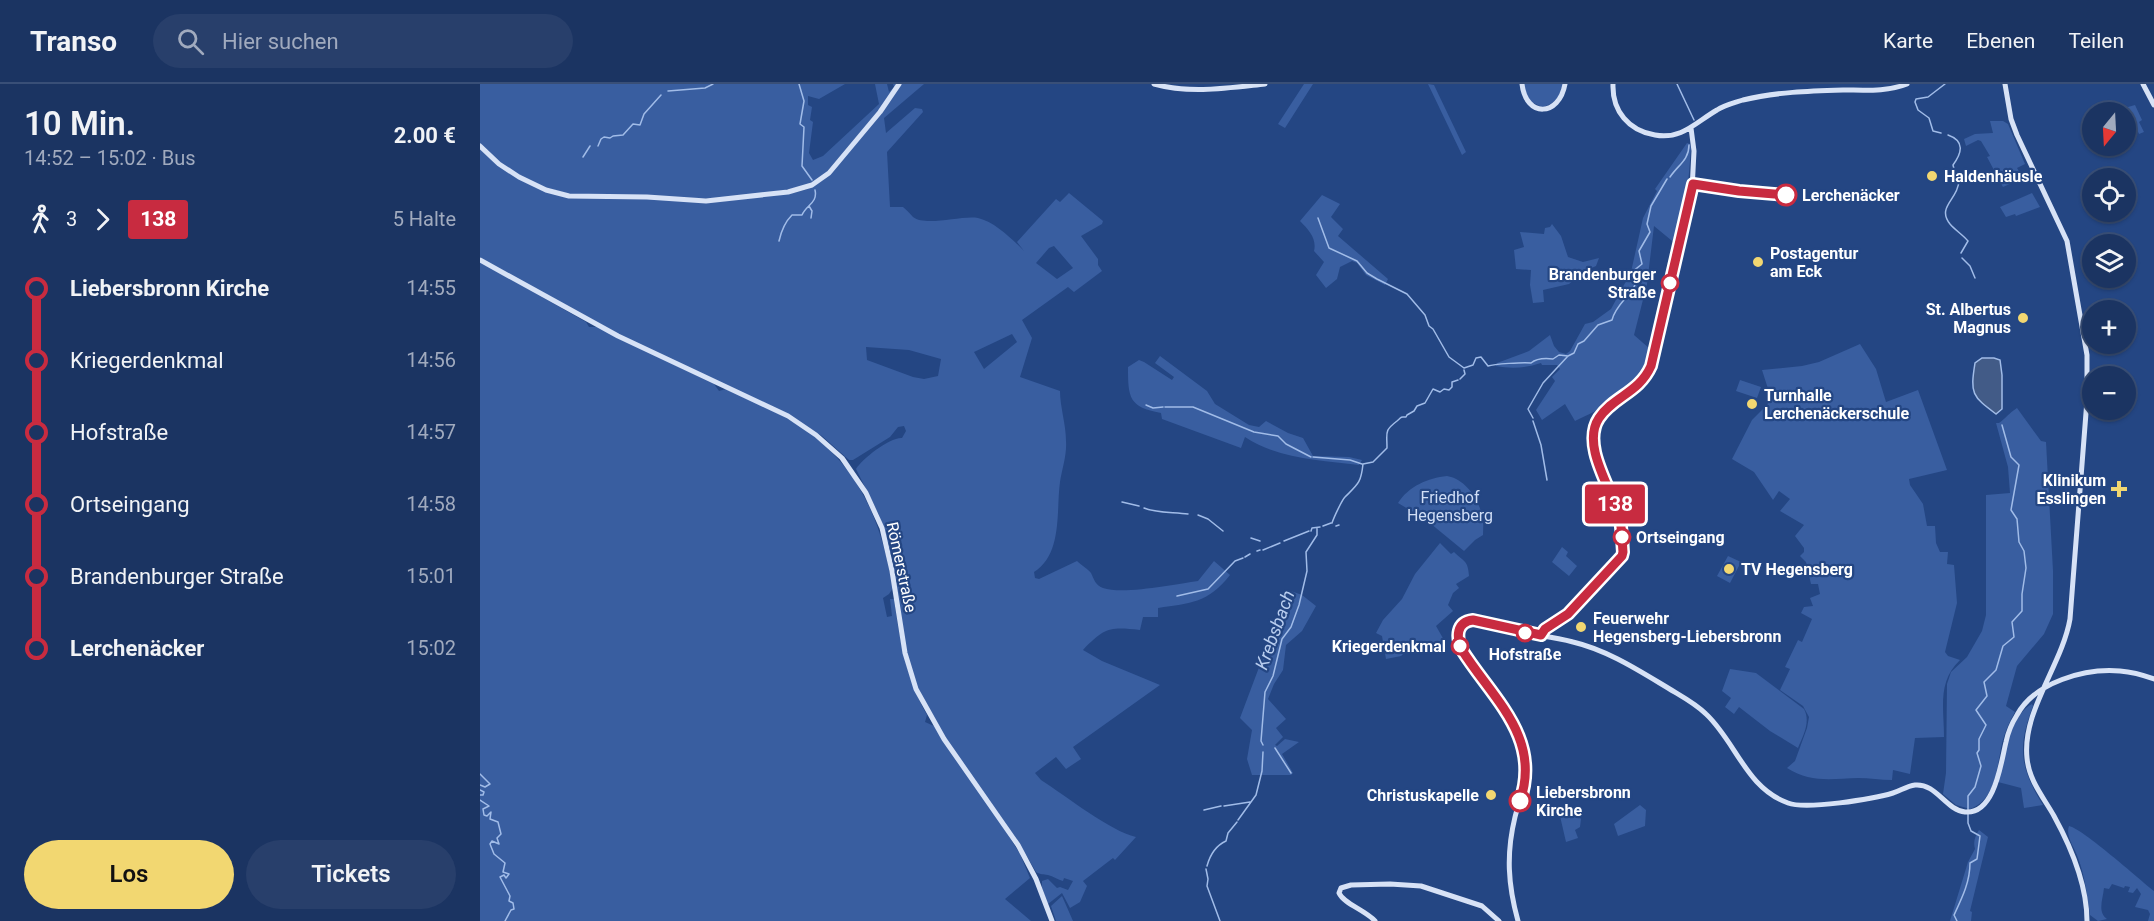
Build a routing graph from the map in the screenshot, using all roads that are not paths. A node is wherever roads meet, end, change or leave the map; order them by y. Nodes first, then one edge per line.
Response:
1 (899, 84) edge
2 (1154, 84) edge
3 (1265, 84) edge
4 (1522, 84) edge
5 (1565, 84) edge
6 (1613, 84) edge
7 (1907, 84) edge
8 (2005, 84) edge
9 (2143, 84) edge
10 (2154, 105) edge
11 (1691, 129) junction
12 (480, 146) edge
13 (480, 260) edge
14 (1541, 635) junction
15 (2154, 679) edge
16 (2043, 690) junction
17 (2024, 704) junction
18 (2036, 709) junction
19 (1052, 921) edge
20 (1375, 921) edge
21 (1499, 921) edge
22 (1518, 921) edge
23 (2087, 921) edge

1 - 12 street
2 - 3 street
4 - 5 street
6 - 11 street
7 - 11 street
8 - 16 street
9 - 10 street
11 - 14 street
13 - 19 street, Römerstraße
14 - 17 street
14 - 22 street
15 - 16 street
16 - 17 street
16 - 18 street
17 - 18 street
18 - 23 street
20 - 21 street

